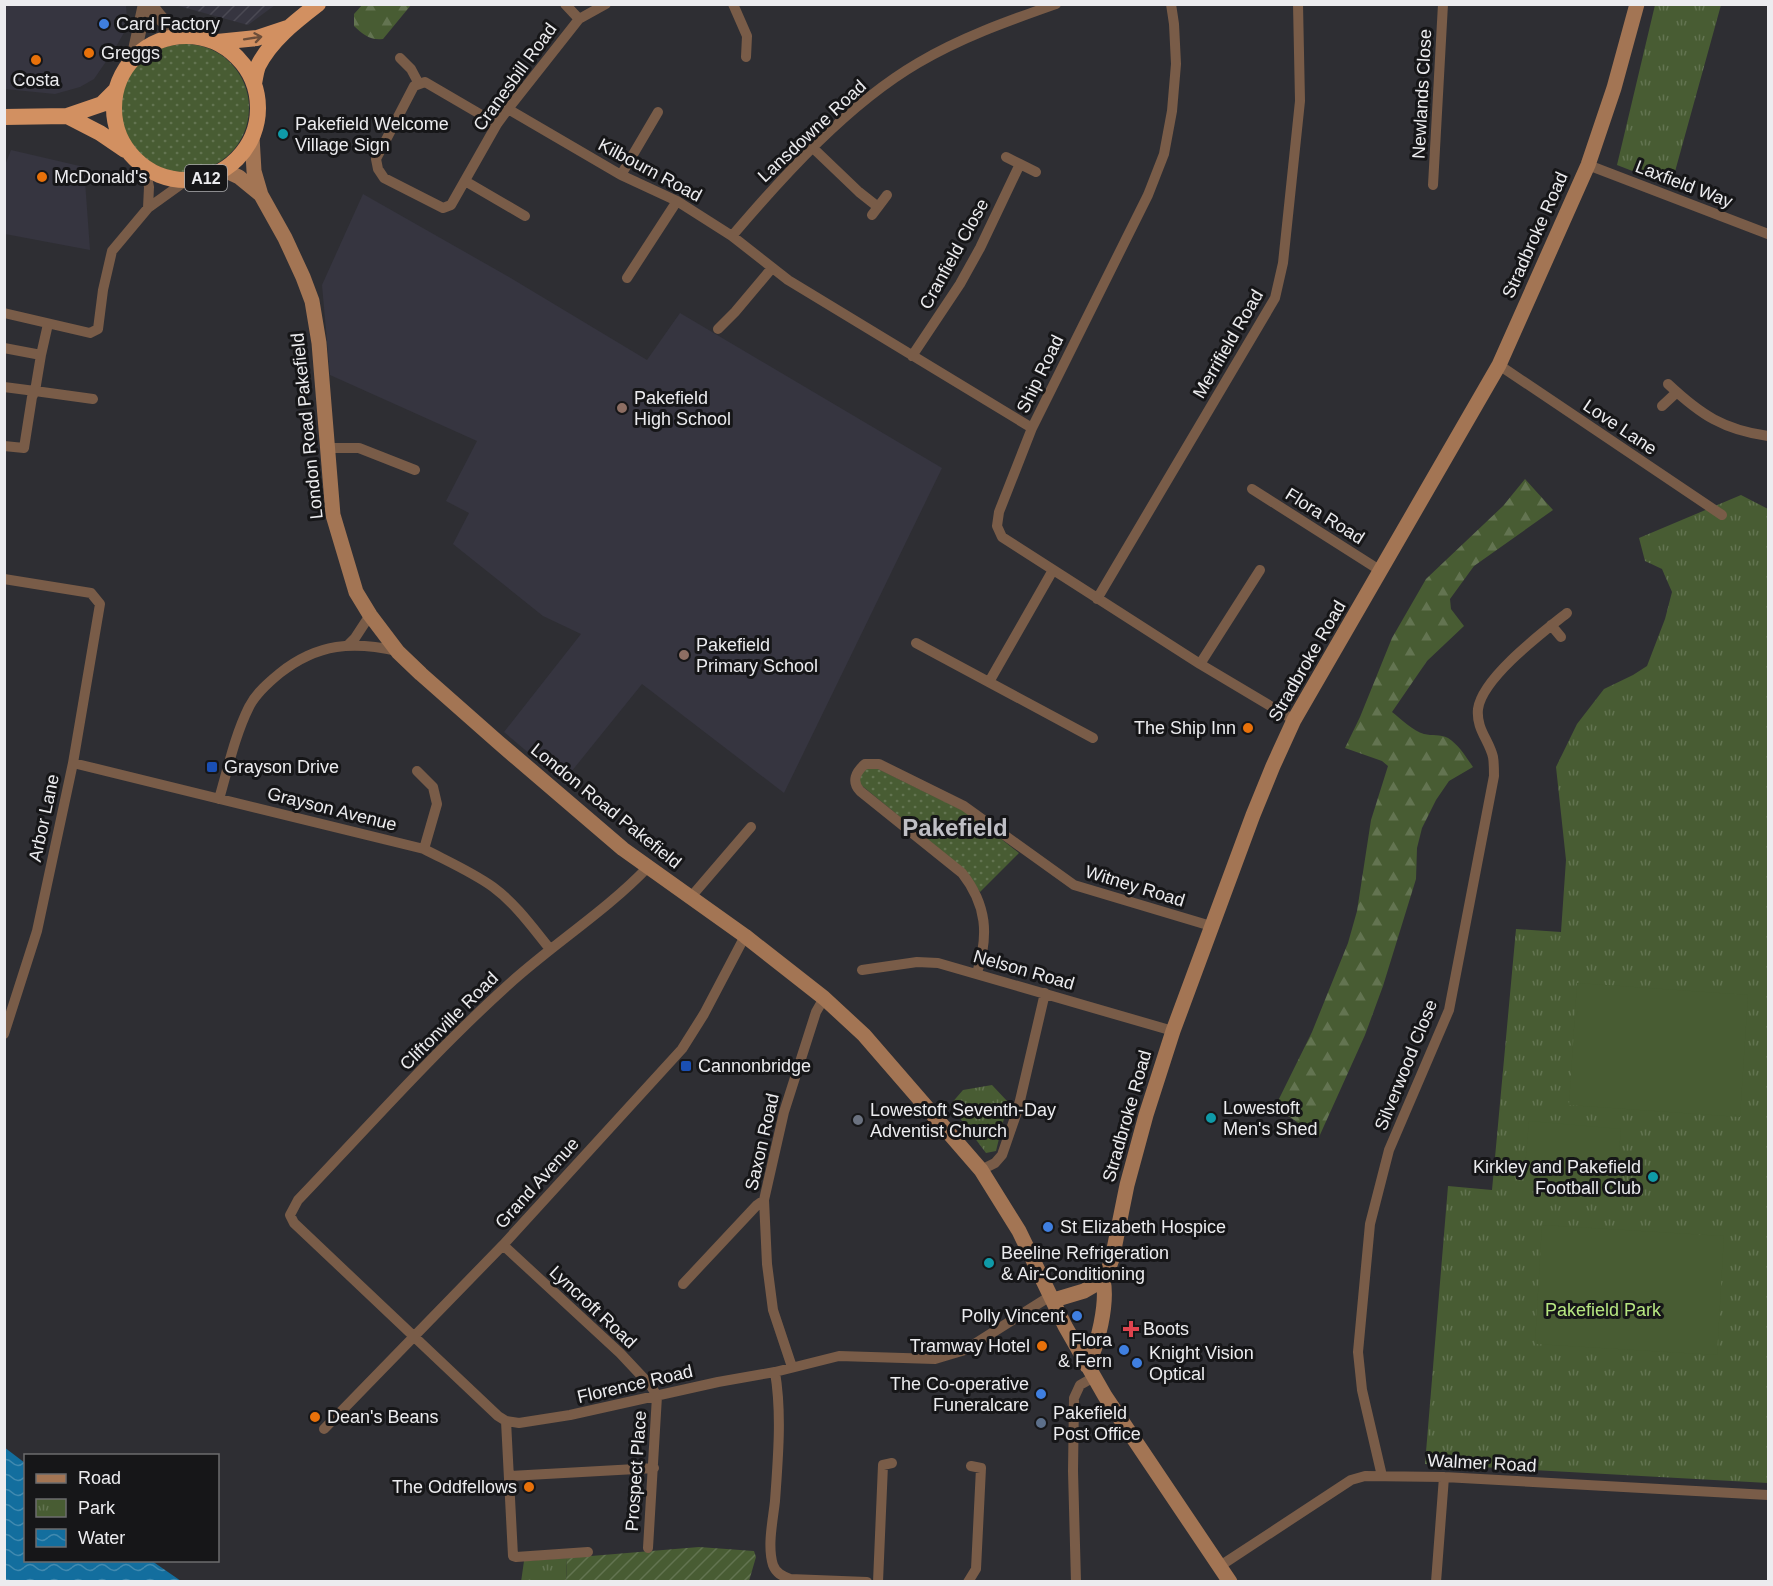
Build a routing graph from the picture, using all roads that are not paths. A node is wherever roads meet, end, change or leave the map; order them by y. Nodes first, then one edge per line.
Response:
1 (145, 4) edge
2 (150, 4) edge
3 (318, 4) edge
4 (565, 4) edge
5 (606, 4) edge
6 (733, 4) edge
7 (1056, 4) edge
8 (1171, 4) edge
9 (1298, 4) edge
10 (1443, 4) edge
11 (1635, 5) edge
12 (579, 19) junction
13 (288, 28) junction
14 (184, 35) junction
15 (217, 42) junction
16 (746, 57) dead end
17 (400, 58) dead end
18 (133, 59) junction
19 (255, 84) junction
20 (420, 84) junction
21 (116, 91) junction
22 (508, 109) junction
23 (658, 112) dead end
24 (67, 116) junction
25 (4, 117) edge
26 (497, 124) junction
27 (252, 137) junction
28 (813, 148) junction
29 (129, 153) junction
30 (1006, 157) dead end
31 (1020, 164) junction
32 (1588, 165) junction
33 (145, 168) junction
34 (224, 170) junction
35 (1036, 172) dead end
36 (621, 175) junction
37 (187, 180) junction
38 (465, 181) junction
39 (1433, 185) dead end
40 (261, 195) junction
41 (887, 195) dead end
42 (677, 201) junction
43 (148, 208) junction
44 (525, 216) dead end
45 (1767, 230) edge
46 (732, 236) junction
47 (772, 268) junction
48 (627, 278) dead end
49 (4, 313) edge
50 (48, 324) junction
51 (718, 329) dead end
52 (4, 348) edge
53 (41, 355) junction
54 (912, 356) junction
55 (1499, 365) junction
56 (4, 387) edge
57 (35, 391) junction
58 (93, 399) dead end
59 (1662, 406) dead end
60 (1032, 428) junction
61 (1768, 436) edge
62 (4, 446) edge
63 (327, 448) junction
64 (416, 470) dead end
65 (1252, 489) dead end
66 (1722, 515) dead end
67 (1053, 570) junction
68 (1260, 570) dead end
69 (1381, 571) junction
70 (4, 579) edge
71 (1097, 599) junction
72 (1567, 613) dead end
73 (370, 615) junction
74 (1551, 625) junction
75 (1561, 637) dead end
76 (916, 643) dead end
77 (348, 645) junction
78 (398, 652) junction
79 (1200, 664) junction
80 (989, 682) junction
81 (1294, 720) junction
82 (1093, 738) dead end
83 (73, 763) junction
84 (417, 771) dead end
85 (219, 799) junction
86 (751, 827) dead end
87 (424, 849) junction
88 (648, 867) junction
89 (690, 898) junction
90 (1211, 926) junction
91 (745, 936) junction
92 (550, 949) junction
93 (862, 970) dead end
94 (977, 973) junction
95 (1045, 993) junction
96 (824, 998) junction
97 (1173, 1031) junction
98 (4, 1034) edge
99 (981, 1170) junction
100 (764, 1200) junction
101 (503, 1245) junction
102 (1103, 1280) junction
103 (683, 1284) dead end
104 (1053, 1297) junction
105 (414, 1337) junction
106 (792, 1367) junction
107 (1091, 1371) junction
108 (775, 1372) junction
109 (657, 1396) junction
110 (506, 1421) junction
111 (324, 1429) dead end
112 (883, 1463) dead end
113 (654, 1467) junction
114 (981, 1467) dead end
115 (510, 1476) junction
116 (1382, 1476) junction
117 (1444, 1477) junction
118 (1768, 1495) edge
119 (648, 1548) dead end
120 (588, 1552) dead end
121 (1220, 1566) junction
122 (867, 1581) edge
123 (878, 1581) edge
124 (968, 1581) edge
125 (1076, 1581) edge
126 (1230, 1581) edge
127 (1436, 1581) edge

1 - 18 street
2 - 14 street
3 - 13 highway, A12
4 - 12 street
5 - 12 street, Cranesbill Road
6 - 16 street
7 - 28 street, Lansdowne Road
8 - 60 street, Ship Road
9 - 71 street, Merrifield Road
10 - 39 street, Newlands Close
11 - 32 main road, Stradbroke Road
12 - 22 street, Cranesbill Road
15 -> 13 highway, A12
13 - 19 highway, A12
14 - 15 highway, A12
14 - 18 highway, A12
15 - 19 highway, A12
17 - 20 street
18 - 21 highway, A12
19 - 27 highway, A12
20 - 26 street
20 - 38 street, Cranesbill Road
21 - 24 highway, A12
21 - 29 highway, A12
22 - 26 street, Cranesbill Road
22 - 36 street, Kilbourn Road
23 - 36 street
24 - 25 highway, A12
24 - 29 highway, A12
26 - 38 street, Cranesbill Road
27 - 34 highway, A12
27 - 40 main road
28 - 41 street
28 - 46 street, Lansdowne Road
29 - 33 highway, A12
30 - 31 street
31 - 35 street
31 - 54 street, Cranfield Close
32 - 45 street, Laxfield Way
32 - 55 main road, Stradbroke Road
33 - 37 highway, A12
33 - 43 street
34 - 37 highway, A12
34 - 40 main road
36 - 42 street, Kilbourn Road
37 - 43 street
38 - 44 street
40 - 63 main road, London Road Pakefield
42 - 46 street, Kilbourn Road
42 - 48 street
43 - 50 street
46 - 47 street, Kilbourn Road
47 - 51 street
47 - 54 street, Kilbourn Road
49 - 50 street
50 - 53 street
52 - 53 street
53 - 57 street
54 - 60 street, Kilbourn Road
55 - 66 street, Love Lane
55 - 69 main road, Stradbroke Road
56 - 57 street
57 - 58 street
57 - 62 street
59 - 61 street
60 - 67 street, Ship Road
63 - 64 street
63 - 73 main road, London Road Pakefield
65 - 69 street, Flora Road
67 - 71 street, Ship Road
67 - 80 street
68 - 79 street
69 - 81 main road, Stradbroke Road
70 - 83 street, Arbor Lane
71 - 79 street, Ship Road
72 - 74 street, Silverwood Close
73 - 77 street
73 - 78 main road, London Road Pakefield
74 - 75 street
74 - 116 street, Silverwood Close
76 - 80 street
77 - 78 street
77 - 85 street
78 - 88 main road, London Road Pakefield
79 - 81 street, Ship Road
80 - 82 street
81 - 90 main road, Stradbroke Road
83 - 85 street, Grayson Avenue
83 - 98 street, Arbor Lane
84 - 87 street
85 - 87 street, Grayson Avenue
86 - 89 street
87 - 92 street, Grayson Avenue
88 - 89 main road, London Road Pakefield
88 - 92 street, Cliftonville Road
89 - 91 main road, London Road Pakefield
90 - 94 street, Witney Road
90 - 97 main road, Stradbroke Road
91 - 96 main road, London Road Pakefield
91 - 101 street, Grand Avenue
92 - 105 street, Cliftonville Road
93 - 94 street, Nelson Road
94 - 95 street, Nelson Road
95 - 97 street, Nelson Road
95 - 99 street
96 - 99 main road, London Road Pakefield
96 - 100 street, Saxon Road
97 - 102 main road, Stradbroke Road
99 - 104 main road, London Road Pakefield
100 - 103 street
100 - 106 street, Saxon Road
101 - 105 street, Grand Avenue
101 - 109 street, Lyncroft Road
102 - 104 main road
102 - 107 main road, Stradbroke Road
104 - 106 street, Florence Road
104 - 107 main road, London Road Pakefield
105 - 110 street
105 - 111 street, Grand Avenue
106 - 108 street, Florence Road
107 - 121 main road, London Road Pakefield
107 - 125 street
108 - 109 street, Florence Road
108 - 122 street
109 - 110 street, Florence Road
109 - 113 street, Prospect Place
110 - 115 street
112 - 123 street
113 - 115 street
113 - 119 street, Prospect Place
114 - 124 street
115 - 120 street
116 - 117 street, Walmer Road
116 - 121 street, Walmer Road
117 - 118 street, Walmer Road
117 - 127 street
121 - 126 main road, London Road Pakefield

